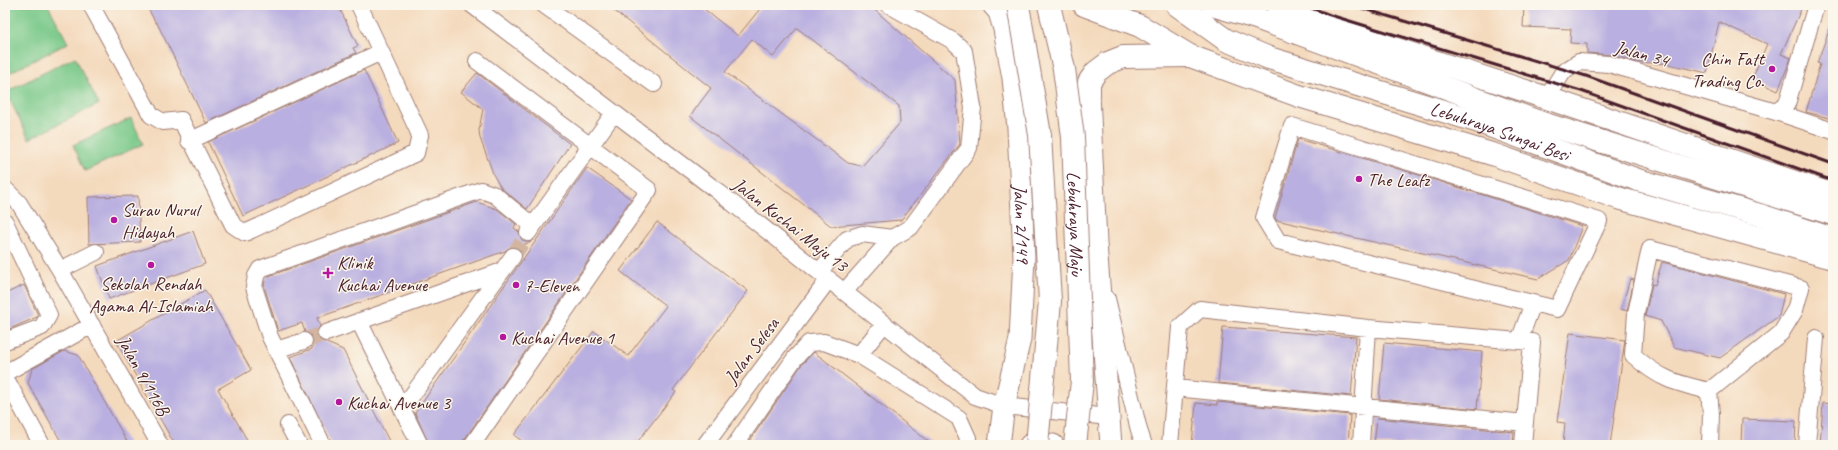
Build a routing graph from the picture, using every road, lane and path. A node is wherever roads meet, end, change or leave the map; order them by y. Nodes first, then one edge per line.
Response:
1 (91, 5) edge
2 (359, 5) edge
3 (472, 5) edge
4 (544, 5) edge
5 (889, 5) edge
6 (993, 5) edge
7 (1018, 5) edge
8 (1049, 5) edge
9 (1084, 5) edge
10 (1125, 5) edge
11 (1177, 5) edge
12 (1212, 5) edge
13 (1253, 5) edge
14 (1816, 5) edge
15 (1285, 10) edge
16 (1140, 26) junction
17 (381, 52) junction
18 (1190, 56) junction
19 (477, 61) dead end
20 (654, 84) dead end
21 (1089, 94) joint
22 (1546, 98) junction
23 (1776, 112) junction
24 (614, 113) junction
25 (1833, 131) edge
26 (189, 141) junction
27 (591, 146) junction
28 (1495, 155) junction
29 (1638, 180) junction
30 (5, 189) edge
31 (1833, 195) edge
32 (1833, 214) edge
33 (5, 222) edge
34 (892, 238) junction
35 (1833, 239) edge
36 (1096, 243) junction
37 (96, 252) dead end
38 (513, 256) tunnel mouth
39 (1833, 258) edge
40 (60, 270) junction
41 (502, 271) junction
42 (824, 276) junction
43 (844, 292) junction
44 (1532, 303) junction
45 (359, 321) junction
46 (884, 324) junction
47 (92, 325) junction
48 (1368, 328) junction
49 (326, 333) tunnel mouth
50 (1816, 338) dead end
51 (5, 340) edge
52 (304, 341) tunnel mouth
53 (1519, 341) junction
54 (276, 350) junction
55 (859, 355) junction
56 (5, 373) edge
57 (5, 377) edge
58 (1175, 388) junction
59 (1709, 390) junction
60 (1004, 406) junction
61 (1363, 406) junction
62 (402, 409) junction
63 (1109, 417) junction
64 (1525, 423) junction
65 (288, 425) dead end
66 (42, 445) edge
67 (160, 445) edge
68 (299, 445) edge
69 (323, 445) edge
70 (420, 445) edge
71 (472, 445) edge
72 (705, 445) edge
73 (735, 445) edge
74 (967, 445) edge
75 (999, 445) edge
76 (1030, 445) edge
77 (1037, 445) edge
78 (1053, 445) edge
79 (1075, 445) edge
80 (1111, 445) edge
81 (1144, 445) edge
82 (1170, 445) edge
83 (1361, 445) edge
84 (1523, 445) edge
85 (1710, 445) edge
86 (1807, 445) edge

1 - 26 street
2 - 17 street
3 - 24 street, Jalan Kuchai Maju 13
4 - 20 street
5 - 34 street
6 - 60 main road, Jalan 2/149
7 - 77 highway, Lebuhraya Maju, bridge
8 - 79 highway, Lebuhraya Maju, bridge
9 - 16 highway
10 - 16 highway
11 - 29 highway, Lebuhraya Sungai Besi
12 - 32 highway
13 - 15 highway
14 - 23 street
15 - 22 highway
16 - 18 highway
17 - 26 street
17 - 26 street
18 - 21 highway
18 - 28 highway
19 - 27 street
21 - 36 main road
22 - 23 street, Jalan 34
22 - 31 highway
23 - 25 street, Jalan 34
24 - 27 street
24 - 42 street, Jalan Kuchai Maju 13
27 - 54 street
27 - 71 street
28 - 29 highway
28 - 39 highway
29 - 35 highway, Lebuhraya Sungai Besi
30 - 40 street, Jalan 9/116B
33 - 51 street
34 - 42 street, Jalan Selesa
34 - 43 street
36 - 63 main road
36 - 81 street
37 - 40 street
38 - 41 street
40 - 47 street, Jalan 9/116B
41 - 45 street
41 - 62 street
42 - 43 street, Jalan Kuchai Maju 13
42 - 72 street, Jalan Selesa
43 - 46 street, Jalan Kuchai Maju 13
44 - 44 street
44 - 53 street
45 - 49 street
45 - 62 street
46 - 55 street
46 - 60 street, Jalan Kuchai Maju 13
47 - 56 street
47 - 67 street, Jalan 9/116B
48 - 53 street
48 - 58 street
48 - 61 street
50 - 86 street
52 - 54 street
53 - 64 street
54 - 69 street
55 - 73 street
55 - 74 street
57 - 66 street
58 - 61 street
58 - 82 street
59 - 59 street
59 - 85 street
60 - 63 street, Jalan Kuchai Maju 13
60 - 75 main road, Jalan 2/149
61 - 64 street
61 - 83 street
62 - 70 street
63 - 80 main road
64 - 84 street
65 - 68 street
76 - 78 main road

